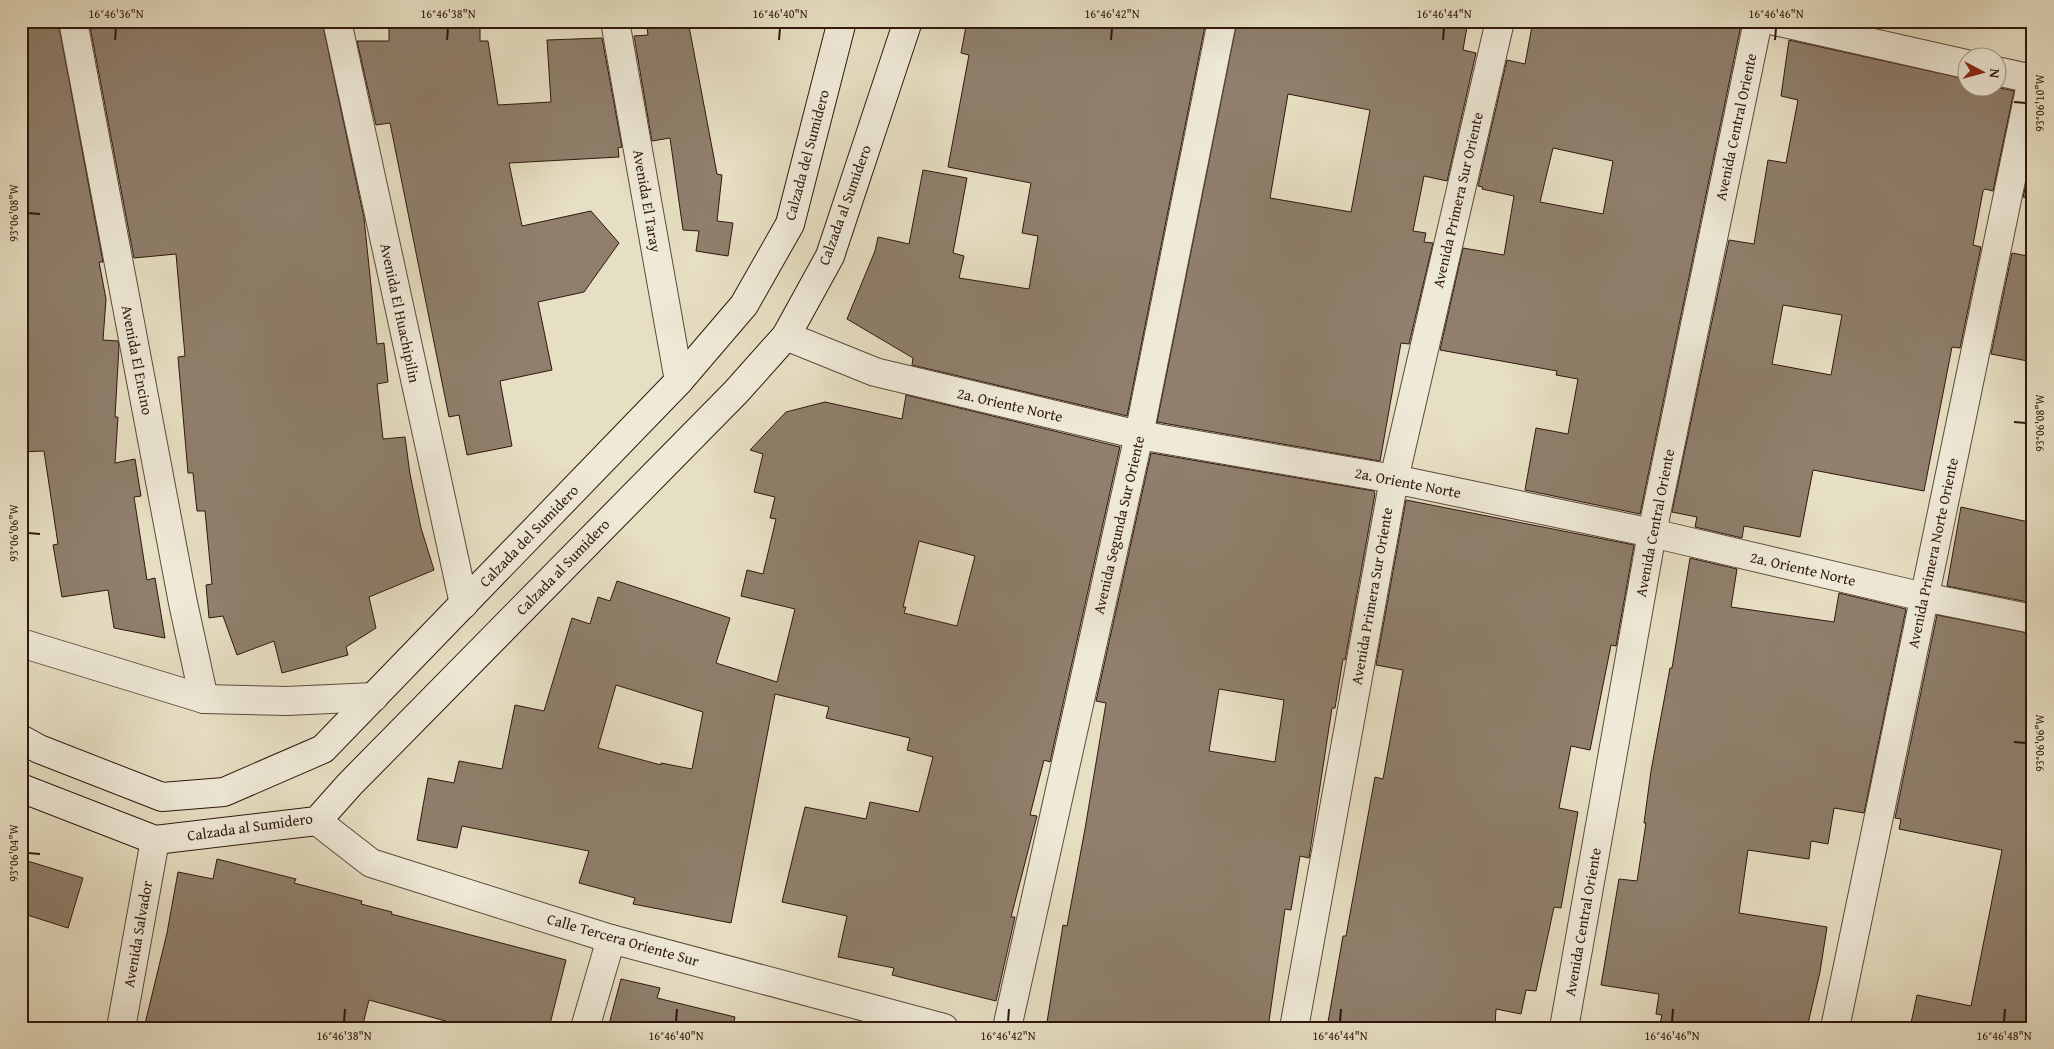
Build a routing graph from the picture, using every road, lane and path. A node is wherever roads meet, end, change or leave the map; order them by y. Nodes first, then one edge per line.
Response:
1 (73, 21) edge
2 (337, 21) edge
3 (615, 21) edge
4 (842, 21) edge
5 (908, 21) edge
6 (1222, 21) edge
7 (1500, 21) edge
8 (1758, 21) edge
9 (1775, 21) edge
10 (1956, 62) edge
11 (2006, 73) edge
12 (2032, 79) edge
13 (786, 336) junction
14 (679, 381) junction
15 (1139, 436) junction
16 (1394, 479) junction
17 (1652, 532) junction
18 (1924, 597) junction
19 (464, 604) junction
20 (2033, 619) edge
21 (21, 643) edge
22 (374, 697) junction
23 (204, 699) junction
24 (21, 739) edge
25 (21, 788) edge
26 (316, 820) junction
27 (155, 840) junction
28 (611, 939) junction
29 (121, 1028) edge
30 (585, 1028) edge
31 (944, 1028) edge
32 (1007, 1028) edge
33 (1294, 1028) edge
34 (1564, 1028) edge
35 (1835, 1028) edge

1 - 23 street, Avenida El Encino
2 - 19 street, Avenida El Huachipilin
3 - 14 street, Avenida El Taray
4 - 14 street, Calzada del Sumidero
5 - 13 street, Calzada al Sumidero
6 - 15 street, Avenida Segunda Sur Oriente
7 - 16 street, Avenida Primera Sur Oriente
8 - 17 street, Avenida Central Oriente
9 - 10 street
11 - 12 street
12 - 18 street, Avenida Primera Norte Oriente
13 - 15 street, 2a. Oriente Norte
13 - 26 street, Calzada al Sumidero
14 - 19 street, Calzada del Sumidero
15 - 16 street, 2a. Oriente Norte
15 - 32 street, Avenida Segunda Sur Oriente
16 - 17 street, 2a. Oriente Norte
16 - 33 street, Avenida Primera Sur Oriente
17 - 18 street, 2a. Oriente Norte
17 - 34 street, Avenida Central Oriente
18 - 20 street, 2a. Oriente Norte
18 - 35 street, Avenida Primera Norte Oriente
19 - 22 street, Calzada del Sumidero
21 - 23 street
22 - 23 street
22 - 24 street, Calzada del Sumidero
25 - 27 street, Calzada al Sumidero
26 - 27 street, Calzada al Sumidero
26 - 28 street, Calle Tercera Oriente Sur
27 - 29 street, Avenida Salvador
28 - 30 street
28 - 31 street, Calle Tercera Oriente Sur

